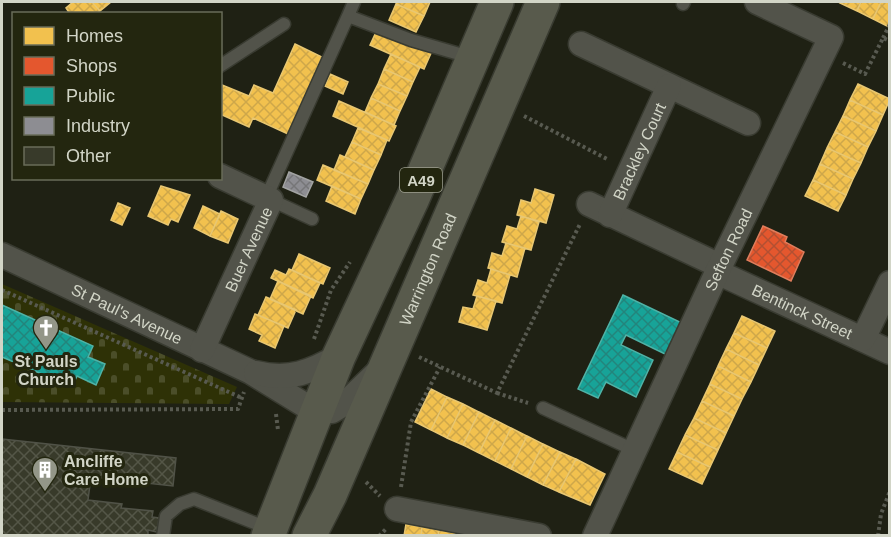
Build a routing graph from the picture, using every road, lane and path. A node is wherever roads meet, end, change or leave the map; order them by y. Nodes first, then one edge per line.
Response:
1 (354, 2) edge
2 (497, 2) edge
3 (543, 2) edge
4 (758, 2) edge
5 (348, 16) junction
6 (284, 24) dead end
7 (890, 24) edge
8 (884, 38) junction
9 (890, 41) edge
10 (581, 44) dead end
11 (824, 54) junction
12 (474, 58) junction
13 (222, 65) edge
14 (669, 86) junction
15 (499, 106) junction
16 (748, 123) dead end
17 (222, 177) edge
18 (268, 199) junction
19 (600, 210) junction
20 (312, 219) dead end
21 (2, 255) edge
22 (718, 269) junction
23 (890, 283) edge
24 (2, 290) edge
25 (863, 339) junction
26 (202, 350) junction
27 (890, 352) edge
28 (390, 353) junction
29 (339, 356) junction
30 (440, 367) junction
31 (251, 372) junction
32 (497, 393) junction
33 (242, 398) junction
34 (543, 408) joint
35 (2, 410) edge
36 (316, 412) junction
37 (634, 450) junction
38 (362, 473) dead end
39 (890, 491) edge
40 (398, 509) junction
41 (270, 533) edge
42 (515, 534) edge
43 (163, 536) edge
44 (309, 536) edge
45 (379, 536) edge
46 (539, 536) edge
47 (595, 536) edge
48 (878, 536) edge

1 - 5 lane
2 - 12 highway, A49
3 - 15 highway, Warrington Road / A49
4 - 11 street
5 - 12 lane
5 - 18 lane
6 - 13 lane
7 - 8 path
8 - 9 path
8 - 11 path
10 - 14 street, Brackley Court
11 - 22 street, Sefton Road
12 - 29 highway, A49
14 - 16 street, Brackley Court
14 - 19 street, Brackley Court
15 - 19 path
15 - 28 highway, Warrington Road / A49
17 - 18 street, Buer Avenue
18 - 20 lane
18 - 26 street, Buer Avenue
19 - 22 street, Bentinck Street
19 - 32 path
21 - 26 street, St Paul's Avenue
22 - 25 street, Bentinck Street
22 - 37 street, Sefton Road
23 - 25 street
24 - 33 path
25 - 27 street, Bentinck Street
26 - 31 street, St Paul's Avenue
28 - 30 path
28 - 36 street
28 - 44 highway, Warrington Road / A49
29 - 31 street, St Paul's Avenue
29 - 36 highway, A49
30 - 32 path
30 - 40 path
31 - 33 path
31 - 36 street, St Paul's Avenue
32 - 34 path
33 - 35 path
34 - 37 lane
36 - 41 highway, A49
37 - 47 street, Sefton Road
38 - 40 path
39 - 48 path
40 - 42 street
40 - 45 path
41 - 43 lane
42 - 46 street

